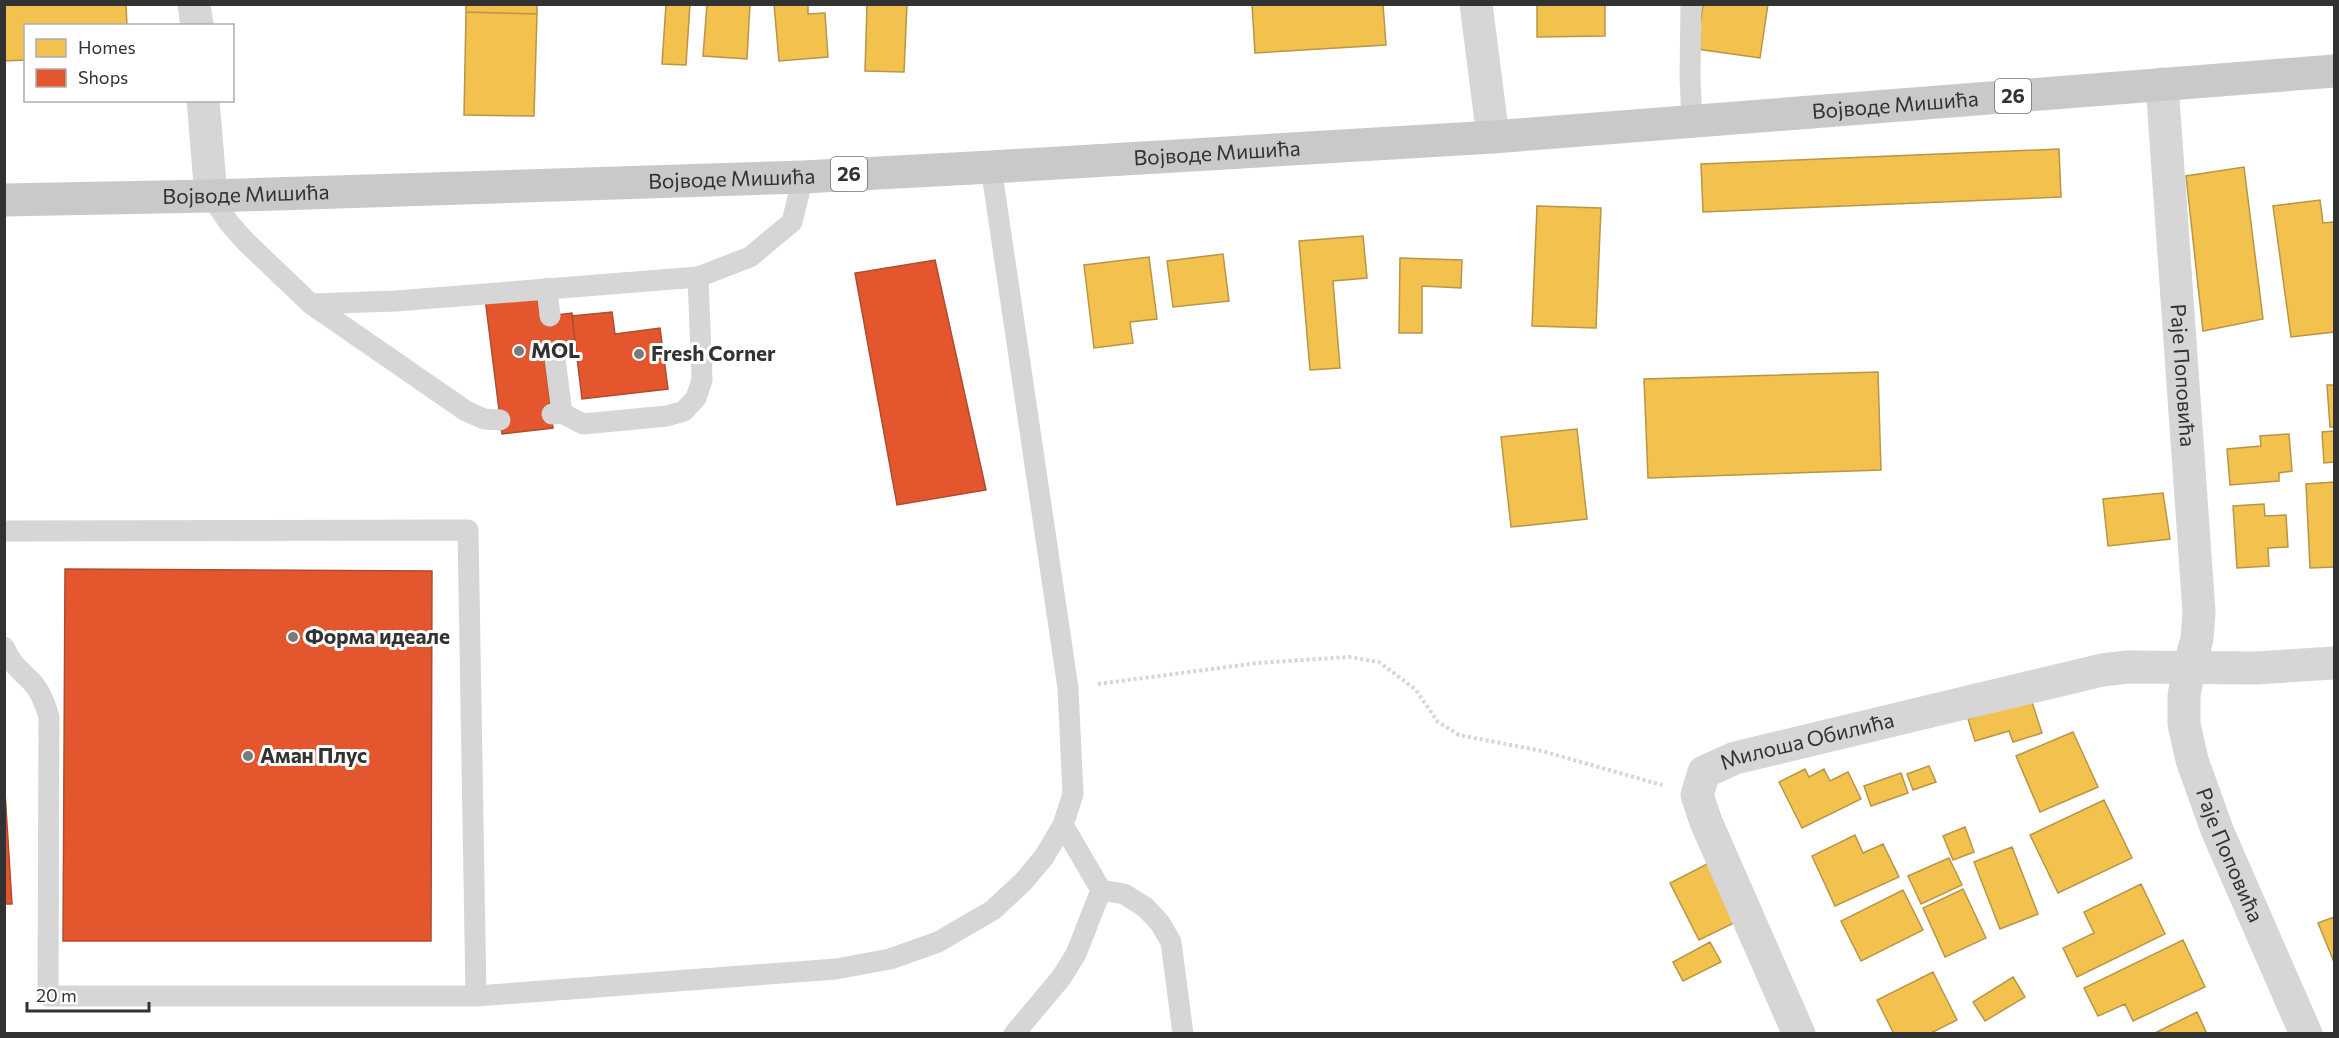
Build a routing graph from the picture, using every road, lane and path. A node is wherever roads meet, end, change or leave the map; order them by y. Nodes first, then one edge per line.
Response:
1 (194, 4) edge
2 (1476, 4) edge
3 (1691, 4) edge
4 (197, 24) edge
5 (2334, 71) edge
6 (2162, 84) junction
7 (203, 102) edge
8 (1692, 121) junction
9 (1493, 137) junction
10 (991, 167) junction
11 (803, 177) junction
12 (211, 196) junction
13 (4, 200) edge
14 (698, 277) junction
15 (547, 288) junction
16 (311, 304) junction
17 (550, 316) dead end
18 (555, 359) dead end
19 (500, 420) dead end
20 (4, 531) edge
21 (4, 647) edge
22 (2334, 663) edge
23 (2189, 668) junction
24 (1068, 688) junction
25 (1697, 795) junction
26 (1063, 825) junction
27 (1101, 890) junction
28 (476, 996) junction
29 (1014, 1034) edge
30 (1183, 1034) edge
31 (1799, 1034) edge
32 (2307, 1034) edge

1 - 4 street
2 - 9 street
3 - 8 lane
5 - 6 main road, Војводе Мишића / 26
6 - 8 main road, Војводе Мишића / 26
6 - 23 street, Раје Поповића
7 - 12 street
8 - 9 main road, Војводе Мишића / 26
9 - 10 main road, Војводе Мишића / 26
10 - 11 main road, Војводе Мишића / 26
10 - 24 lane
11 - 12 main road, Војводе Мишића / 26
11 - 14 lane
12 - 13 main road, Војводе Мишића / 26
12 - 16 lane
14 - 15 lane
14 - 18 lane
15 - 16 lane
15 - 17 lane
16 - 19 lane
20 - 28 lane
21 - 28 lane
22 - 23 street
23 - 25 street, Милоша Обилића
23 - 32 street, Раје Поповића
24 - 25 path
24 - 26 lane
25 - 31 street
26 - 27 lane
26 - 28 lane
27 - 29 lane
27 - 30 lane

